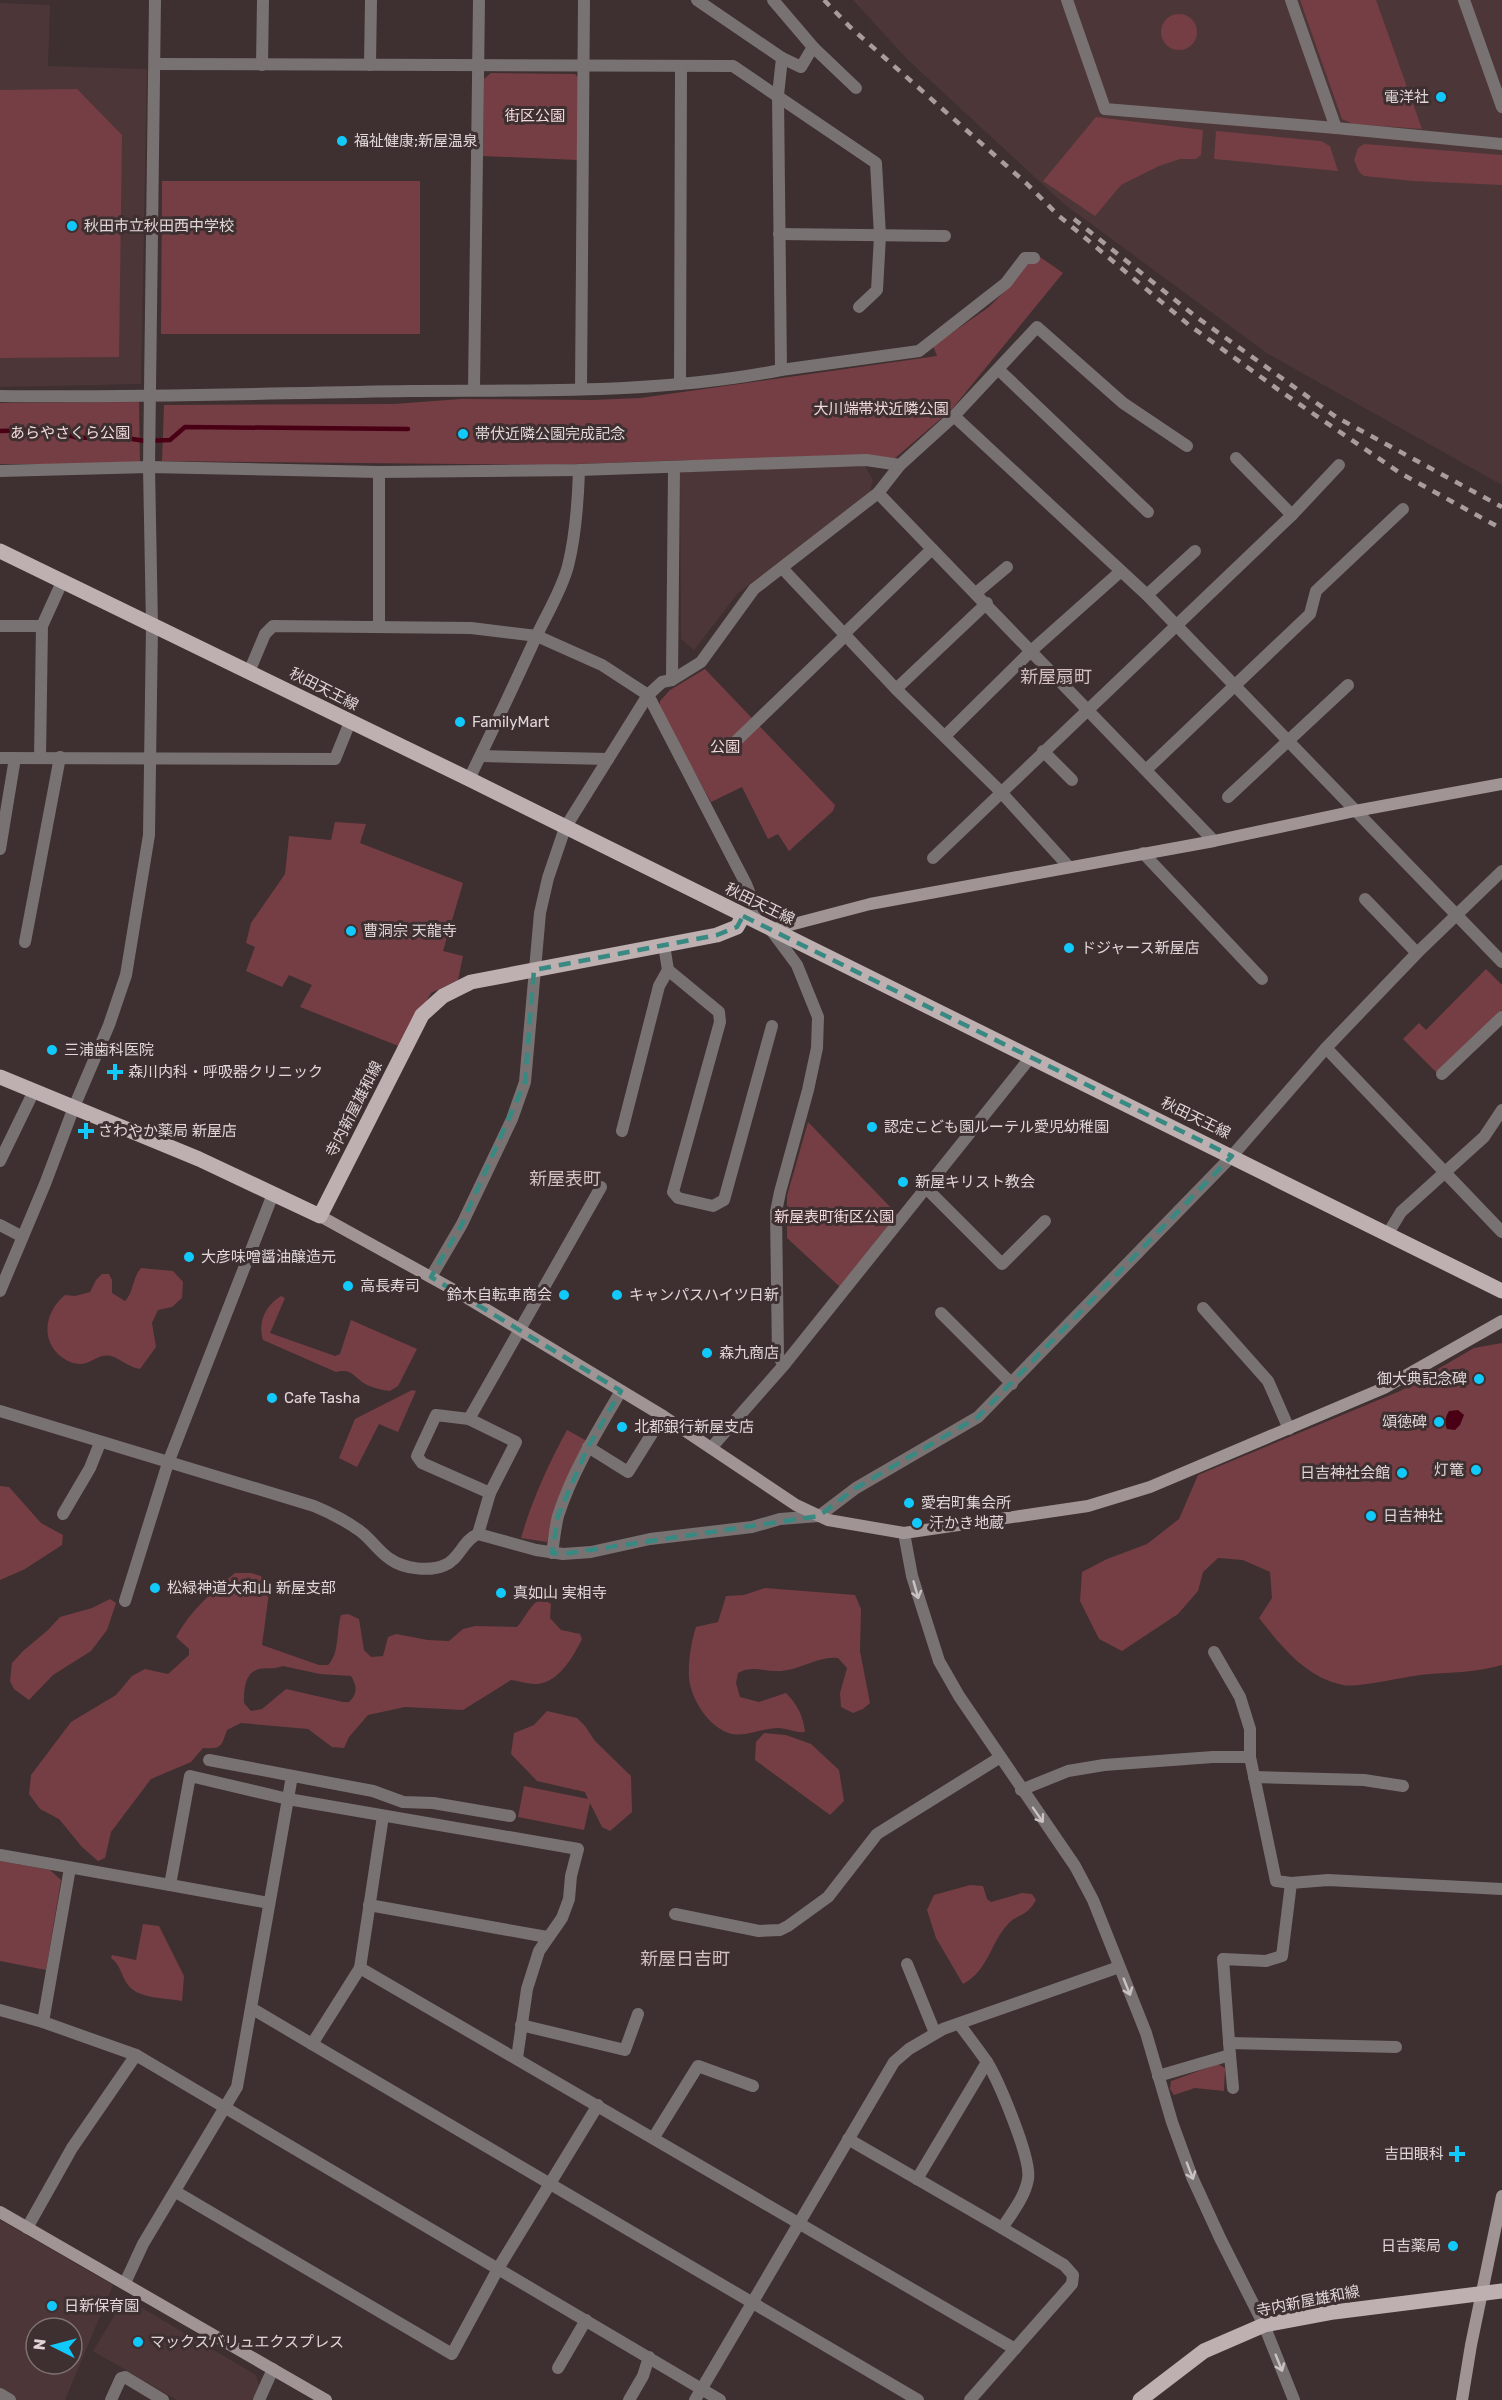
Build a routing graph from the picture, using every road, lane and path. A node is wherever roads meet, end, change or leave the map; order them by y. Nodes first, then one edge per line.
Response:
1 (155, 0) edge
2 (263, 0) edge
3 (371, 0) edge
4 (479, 0) edge
5 (584, 0) edge
6 (697, 0) edge
7 (773, 0) edge
8 (1066, 0) edge
9 (1291, 0) edge
10 (1464, 0) edge
11 (813, 47) junction
12 (782, 58) junction
13 (155, 64) junction
14 (262, 65) junction
15 (370, 65) junction
16 (477, 65) junction
17 (681, 66) junction
18 (583, 68) junction
19 (856, 88) dead end
20 (778, 95) junction
21 (1502, 107) edge
22 (1336, 128) junction
23 (1502, 144) edge
24 (779, 234) junction
25 (880, 236) junction
26 (945, 236) dead end
27 (1034, 258) dead end
28 (859, 307) dead end
29 (781, 370) junction
30 (999, 370) junction
31 (680, 384) junction
32 (581, 389) junction
33 (474, 390) junction
34 (0, 396) edge
35 (151, 403) junction
36 (954, 416) junction
37 (1187, 446) dead end
38 (1236, 458) dead end
39 (150, 462) junction
40 (900, 465) junction
41 (1339, 465) dead end
42 (674, 469) junction
43 (579, 470) junction
44 (0, 471) edge
45 (379, 472) junction
46 (878, 493) junction
47 (1403, 508) dead end
48 (1148, 512) dead end
49 (1292, 515) junction
50 (932, 549) junction
51 (0, 552) edge
52 (1195, 552) dead end
53 (1007, 567) dead end
54 (782, 568) junction
55 (1121, 571) junction
56 (62, 582) junction
57 (976, 593) junction
58 (1147, 595) junction
59 (987, 603) junction
60 (0, 626) edge
61 (42, 626) junction
62 (152, 626) junction
63 (1177, 626) junction
64 (379, 627) junction
65 (845, 634) junction
66 (537, 636) junction
67 (1031, 651) junction
68 (249, 672) junction
69 (672, 680) junction
70 (1348, 685) dead end
71 (1235, 686) junction
72 (896, 689) junction
73 (648, 695) junction
74 (1088, 709) junction
75 (350, 722) junction
76 (945, 736) junction
77 (1287, 741) junction
78 (731, 747) dead end
79 (1043, 751) junction
80 (481, 756) junction
81 (60, 757) junction
82 (0, 758) edge
83 (15, 758) junction
84 (40, 758) junction
85 (608, 759) junction
86 (150, 760) junction
87 (1146, 770) junction
88 (469, 779) junction
89 (1072, 780) dead end
90 (1502, 784) edge
91 (1000, 791) junction
92 (1228, 797) dead end
93 (1355, 811) junction
94 (565, 828) junction
95 (1214, 841) junction
96 (0, 849) edge
97 (1143, 854) junction
98 (933, 858) dead end
99 (1069, 867) junction
100 (1502, 871) edge
101 (1365, 899) dead end
102 (1456, 916) junction
103 (750, 919) junction
104 (771, 930) junction
105 (25, 942) dead end
106 (664, 945) junction
107 (1417, 953) junction
108 (1502, 962) edge
109 (534, 970) junction
110 (668, 970) junction
111 (1262, 979) dead end
112 (1502, 1017) edge
113 (772, 1026) dead end
114 (1326, 1048) junction
115 (1030, 1058) junction
116 (1442, 1074) dead end
117 (0, 1077) edge
118 (34, 1091) junction
119 (74, 1107) junction
120 (1502, 1110) edge
121 (622, 1131) dead end
122 (1232, 1156) junction
123 (0, 1161) edge
124 (1445, 1172) junction
125 (601, 1186) dead end
126 (926, 1188) junction
127 (273, 1194) junction
128 (320, 1216) junction
129 (1045, 1221) dead end
130 (0, 1225) edge
131 (1502, 1232) edge
132 (1387, 1235) junction
133 (21, 1236) junction
134 (431, 1277) junction
135 (0, 1291) edge
136 (1502, 1291) edge
137 (1203, 1308) dead end
138 (941, 1313) dead end
139 (1502, 1321) edge
140 (518, 1329) junction
141 (784, 1365) junction
142 (1012, 1384) junction
143 (621, 1391) junction
144 (0, 1411) edge
145 (663, 1416) junction
146 (469, 1419) junction
147 (1289, 1429) junction
148 (100, 1443) junction
149 (588, 1447) junction
150 (711, 1448) junction
151 (168, 1463) junction
152 (489, 1493) junction
153 (63, 1514) dead end
154 (819, 1516) junction
155 (904, 1533) junction
156 (478, 1534) junction
157 (552, 1553) junction
158 (125, 1601) dead end
159 (1214, 1652) dead end
160 (1250, 1757) junction
161 (999, 1758) junction
162 (209, 1760) dead end
163 (292, 1776) junction
164 (1254, 1777) junction
165 (1403, 1786) dead end
166 (1021, 1790) junction
167 (288, 1799) junction
168 (383, 1816) junction
169 (510, 1816) dead end
170 (0, 1855) edge
171 (70, 1868) junction
172 (1291, 1883) junction
173 (170, 1885) junction
174 (1502, 1889) edge
175 (269, 1903) junction
176 (369, 1905) junction
177 (675, 1914) dead end
178 (548, 1937) junction
179 (907, 1964) dead end
180 (1119, 1967) junction
181 (360, 1968) junction
182 (251, 2008) junction
183 (0, 2010) edge
184 (638, 2014) dead end
185 (43, 2022) junction
186 (959, 2024) junction
187 (521, 2025) junction
188 (934, 2033) junction
189 (312, 2044) junction
190 (1396, 2047) dead end
191 (1230, 2049) junction
192 (136, 2055) junction
193 (517, 2058) junction
194 (987, 2062) junction
195 (1158, 2076) junction
196 (753, 2086) dead end
197 (1233, 2088) dead end
198 (598, 2105) junction
199 (225, 2108) junction
200 (654, 2137) junction
201 (848, 2139) junction
202 (917, 2179) junction
203 (552, 2184) junction
204 (176, 2192) junction
205 (1502, 2196) edge
206 (0, 2212) edge
207 (799, 2224) junction
208 (27, 2228) junction
209 (1002, 2228) junction
210 (499, 2267) junction
211 (125, 2283) junction
212 (1502, 2291) edge
213 (1484, 2293) junction
214 (750, 2303) junction
215 (586, 2320) junction
216 (1264, 2325) junction
217 (1015, 2349) junction
218 (649, 2357) junction
219 (558, 2368) dead end
220 (273, 2369) junction
221 (701, 2388) junction
222 (0, 2394) edge
223 (10, 2400) edge
224 (111, 2400) edge
225 (163, 2400) edge
226 (259, 2400) edge
227 (326, 2400) edge
228 (628, 2400) edge
229 (695, 2400) edge
230 (720, 2400) edge
231 (918, 2400) edge
232 (970, 2400) edge
233 (1140, 2400) edge
234 (1294, 2400) edge
235 (1462, 2400) edge

1 - 13 street
2 - 14 street
3 - 15 street
4 - 16 street
5 - 18 street
6 - 12 street
7 - 11 street
8 - 22 street
9 - 22 street
10 - 21 street
11 - 12 street
11 - 19 street
12 - 20 street
13 - 14 street
13 - 35 street
14 - 15 street
15 - 16 street
16 - 18 street
16 - 33 street
17 - 18 street
17 - 20 street
17 - 31 street
18 - 32 street
20 - 24 street
20 - 25 street
22 - 23 street
24 - 25 street
24 - 29 street
25 - 26 street
25 - 28 street
27 - 29 street
29 - 31 street
30 - 36 street
30 - 37 street
30 - 48 street
31 - 32 street
32 - 33 street
33 - 35 street
34 - 35 street
35 - 39 street
36 - 40 street
36 - 55 street
38 - 49 street
39 - 44 street
39 - 45 street
39 - 62 street
40 - 42 street
40 - 46 street
41 - 49 street
42 - 43 street
42 - 69 street
43 - 45 street
43 - 66 street
45 - 64 street
46 - 50 street
46 - 54 street
47 - 71 street
49 - 63 street
50 - 57 street
50 - 65 street
51 - 56 main road, 秋田天王線
52 - 58 street
53 - 57 street
54 - 65 street
54 - 69 street
55 - 58 street
55 - 67 street
56 - 61 street
56 - 62 main road, 秋田天王線
57 - 59 street
58 - 63 street
59 - 67 street
59 - 72 street
60 - 61 street
61 - 84 street
62 - 68 main road, 秋田天王線
62 - 86 street
63 - 71 street
63 - 74 street
64 - 66 street
64 - 68 street
65 - 72 street
65 - 78 street
66 - 73 street
66 - 80 street
67 - 74 street
67 - 76 street
68 - 75 main road, 秋田天王線
69 - 73 street
70 - 77 street
71 - 77 street
71 - 87 street
72 - 76 street
73 - 85 street
73 - 103 street
74 - 79 street
74 - 87 street
75 - 86 street
75 - 88 main road, 秋田天王線
76 - 91 street
77 - 92 street
77 - 93 street
79 - 89 street
79 - 91 street
80 - 85 street
80 - 88 street
81 - 84 street
81 - 86 street
81 - 105 street
82 - 83 street
83 - 84 street
83 - 96 street
85 - 94 street
86 - 119 street
87 - 95 street
88 - 94 main road, 秋田天王線
90 - 93 street
91 - 98 street
91 - 99 street
93 - 95 street
93 - 102 street
94 - 103 main road, 秋田天王線
94 - 109 street
95 - 97 street
97 - 99 street
97 - 111 street
99 - 104 street
100 - 102 street
101 - 107 street
102 - 107 street
102 - 108 street
103 - 104 main road, 秋田天王線
103 - 106 main road, 寺内新屋雄和線
104 - 115 main road, 秋田天王線
104 - 141 street
106 - 109 main road, 寺内新屋雄和線
106 - 110 street
107 - 114 street
109 - 128 main road, 寺内新屋雄和線
109 - 134 street
110 - 113 street
110 - 121 street
112 - 116 street
114 - 122 street
114 - 124 street
115 - 122 main road, 秋田天王線
115 - 126 street
117 - 118 main road
118 - 119 main road
118 - 123 street
119 - 127 main road
119 - 133 street
120 - 124 street
122 - 132 main road, 秋田天王線
122 - 142 street
124 - 131 street
124 - 132 street
125 - 140 street
126 - 129 street
126 - 141 street
127 - 128 main road
127 - 151 street
128 - 134 street
130 - 133 street
132 - 136 main road, 秋田天王線
133 - 135 street
134 - 140 street
137 - 147 street
138 - 142 street
139 - 147 street
140 - 143 street
140 - 146 street
141 - 150 street
142 - 154 street
143 - 145 street
143 - 149 street
144 - 148 street
145 - 149 street
145 - 150 street
146 - 152 street
146 - 152 street
147 - 155 street
148 - 151 street
148 - 153 street
149 - 157 street
150 - 154 street
151 - 156 street
151 - 158 street
152 - 156 street
154 - 155 street
154 - 157 street
155 -> 161 street
156 - 157 street
159 - 160 street
160 - 164 street
160 - 166 street
161 - 166 street
161 - 177 street
162 - 163 street
163 - 167 street
163 - 169 street
164 - 165 street
164 - 172 street
166 -> 180 street
167 - 168 street
167 - 173 street
167 - 175 street
168 - 176 street
168 - 178 street
170 - 171 street
171 - 173 street
171 - 185 street
172 - 174 street
172 - 191 street
173 - 175 street
175 - 182 street
176 - 178 street
176 - 181 street
178 - 187 street
179 - 188 street
180 - 186 street
180 -> 195 street
181 - 189 street
181 - 193 street
182 - 189 street
182 - 199 street
183 - 185 street
184 - 187 street
185 - 192 street
186 - 188 street
186 - 194 street
187 - 193 street
188 - 201 street
189 - 203 street
190 - 191 street
191 - 195 street
191 - 197 street
192 - 199 street
192 - 208 street
193 - 198 street
194 - 202 street
194 - 209 street
195 -> 216 street
196 - 200 street
198 - 200 street
198 - 203 street
199 - 204 street
199 - 210 street
200 - 207 street
201 - 202 street
201 - 207 street
202 - 209 street
203 - 210 street
203 - 214 street
204 - 210 street
204 - 211 street
205 - 213 street
206 - 208 street
207 - 214 street
207 - 217 street
208 - 211 street
209 - 217 street
210 - 215 street
211 - 220 street
212 - 213 main road, 寺内新屋雄和線
213 - 216 main road, 寺内新屋雄和線
213 - 235 street
214 - 221 street
214 - 231 street
215 - 218 street
215 - 219 street
216 - 233 main road, 寺内新屋雄和線
216 -> 234 street
217 - 232 street
218 - 221 street
218 - 228 street
220 - 226 street
220 - 227 street
221 - 229 street
221 - 230 street
222 - 223 street
224 - 225 street

